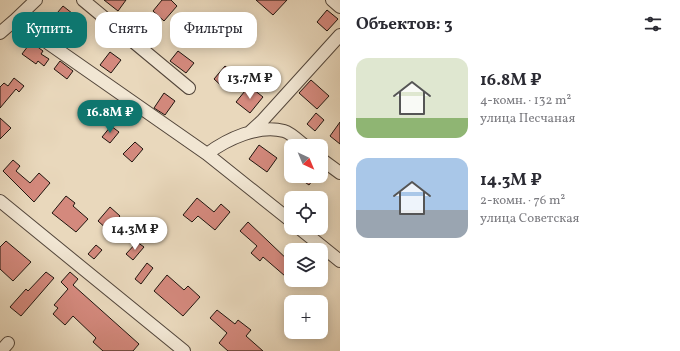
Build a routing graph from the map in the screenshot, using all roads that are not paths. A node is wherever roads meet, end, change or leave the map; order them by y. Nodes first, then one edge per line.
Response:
1 (36, 0) edge
2 (83, 0) edge
3 (332, 0) edge
4 (340, 7) edge
5 (23, 12) edge
6 (12, 23) edge
7 (0, 33) edge
8 (340, 35) edge
9 (55, 48) edge
10 (189, 88) dead end
11 (247, 135) junction
12 (296, 139) edge
13 (207, 154) junction
14 (328, 164) edge
15 (340, 173) edge
16 (0, 201) edge
17 (284, 215) edge
18 (308, 235) edge
19 (340, 261) edge
20 (184, 351) edge

1 - 5 street
2 - 10 street
3 - 4 street
6 - 7 street
8 - 11 street
9 - 13 street
11 - 12 street
11 - 13 street
13 - 17 street
14 - 15 street
16 - 20 street
18 - 19 street

